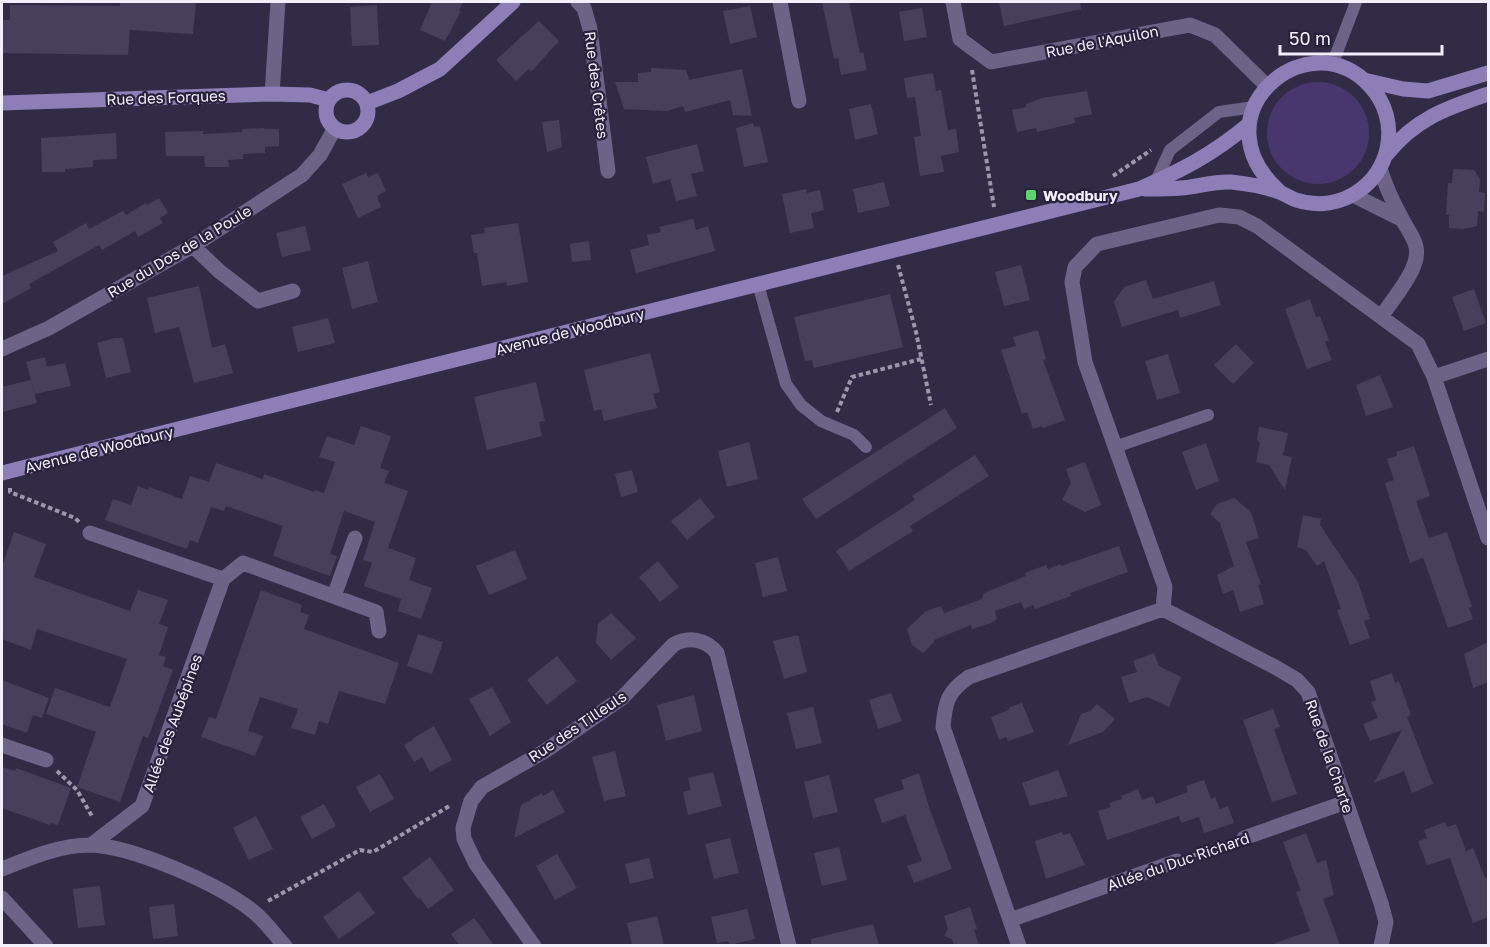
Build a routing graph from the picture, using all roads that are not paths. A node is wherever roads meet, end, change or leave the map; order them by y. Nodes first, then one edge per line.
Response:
1 (278, 2) edge
2 (513, 2) edge
3 (578, 2) edge
4 (780, 2) edge
5 (953, 2) edge
6 (1356, 2) edge
7 (1332, 64) junction
8 (1488, 73) edge
9 (1364, 80) junction
10 (1267, 86) junction
11 (272, 94) junction
12 (1488, 94) edge
13 (329, 100) junction
14 (800, 100) dead end
15 (2, 103) edge
16 (367, 104) junction
17 (1254, 107) junction
18 (1249, 124) junction
19 (335, 128) junction
20 (1383, 162) junction
21 (608, 171) dead end
22 (1156, 182) junction
23 (1139, 189) junction
24 (1280, 192) junction
25 (1353, 195) junction
26 (1401, 219) junction
27 (193, 246) junction
28 (758, 284) junction
29 (293, 291) dead end
30 (1381, 317) junction
31 (2, 349) edge
32 (1488, 358) edge
33 (1434, 377) junction
34 (1208, 415) dead end
35 (866, 447) dead end
36 (1115, 447) junction
37 (5, 479) edge
38 (90, 533) road end
39 (355, 538) dead end
40 (1488, 538) edge
41 (223, 579) junction
42 (334, 596) junction
43 (1163, 609) junction
44 (379, 631) dead end
45 (2, 745) edge
46 (46, 760) road end
47 (1346, 802) junction
48 (1244, 838) road end
49 (91, 845) junction
50 (1177, 861) road end
51 (2, 869) edge
52 (2, 898) edge
53 (1010, 920) junction
54 (46, 945) edge
55 (285, 945) edge
56 (534, 945) edge
57 (789, 945) edge
58 (1019, 945) edge
59 (1381, 945) edge

1 - 11 street
2 - 16 street
3 - 21 street, Rue des Crêtes
4 - 14 street
5 - 10 street, Rue de l'Aquilon
6 - 7 lane
7 - 9 street, Avenue de Woodbury
7 - 10 street, Avenue de Woodbury
8 - 9 street, Avenue de Woodbury
9 - 20 street, Avenue de Woodbury
10 - 17 street, Avenue de Woodbury
11 - 13 street, Rue des Forques
11 - 15 street, Rue des Forques
12 - 20 street, Avenue de Woodbury
13 - 16 street
13 - 19 street
16 - 19 street
17 - 18 street, Avenue de Woodbury
17 - 22 lane
18 - 22 street, Avenue de Woodbury
18 - 24 street, Avenue de Woodbury
19 - 27 street, Rue du Dos de la Poule
20 - 25 street, Avenue de Woodbury
20 - 26 street
22 - 23 street, Avenue de Woodbury
23 - 24 street, Avenue de Woodbury
23 - 28 street, Avenue de Woodbury
24 - 25 street, Avenue de Woodbury
25 - 26 street
26 - 30 street
27 - 29 street
27 - 31 street, Rue du Dos de la Poule
28 - 35 lane
28 - 37 street, Avenue de Woodbury
30 - 33 street
30 - 36 street
32 - 33 street
33 - 40 street
34 - 36 lane
36 - 43 street
38 - 41 street
39 - 42 street
41 - 42 street
41 - 49 street, Allée des Aubépines
42 - 44 street
43 - 47 street, Rue de la Charte
43 - 53 street
45 - 46 street
47 - 48 street, Allée du Duc Richard
47 - 59 street, Rue de la Charte
49 - 51 street
49 - 55 street
50 - 53 street, Allée du Duc Richard
52 - 54 street
53 - 58 street
56 - 57 street, Rue des Tilleuls

